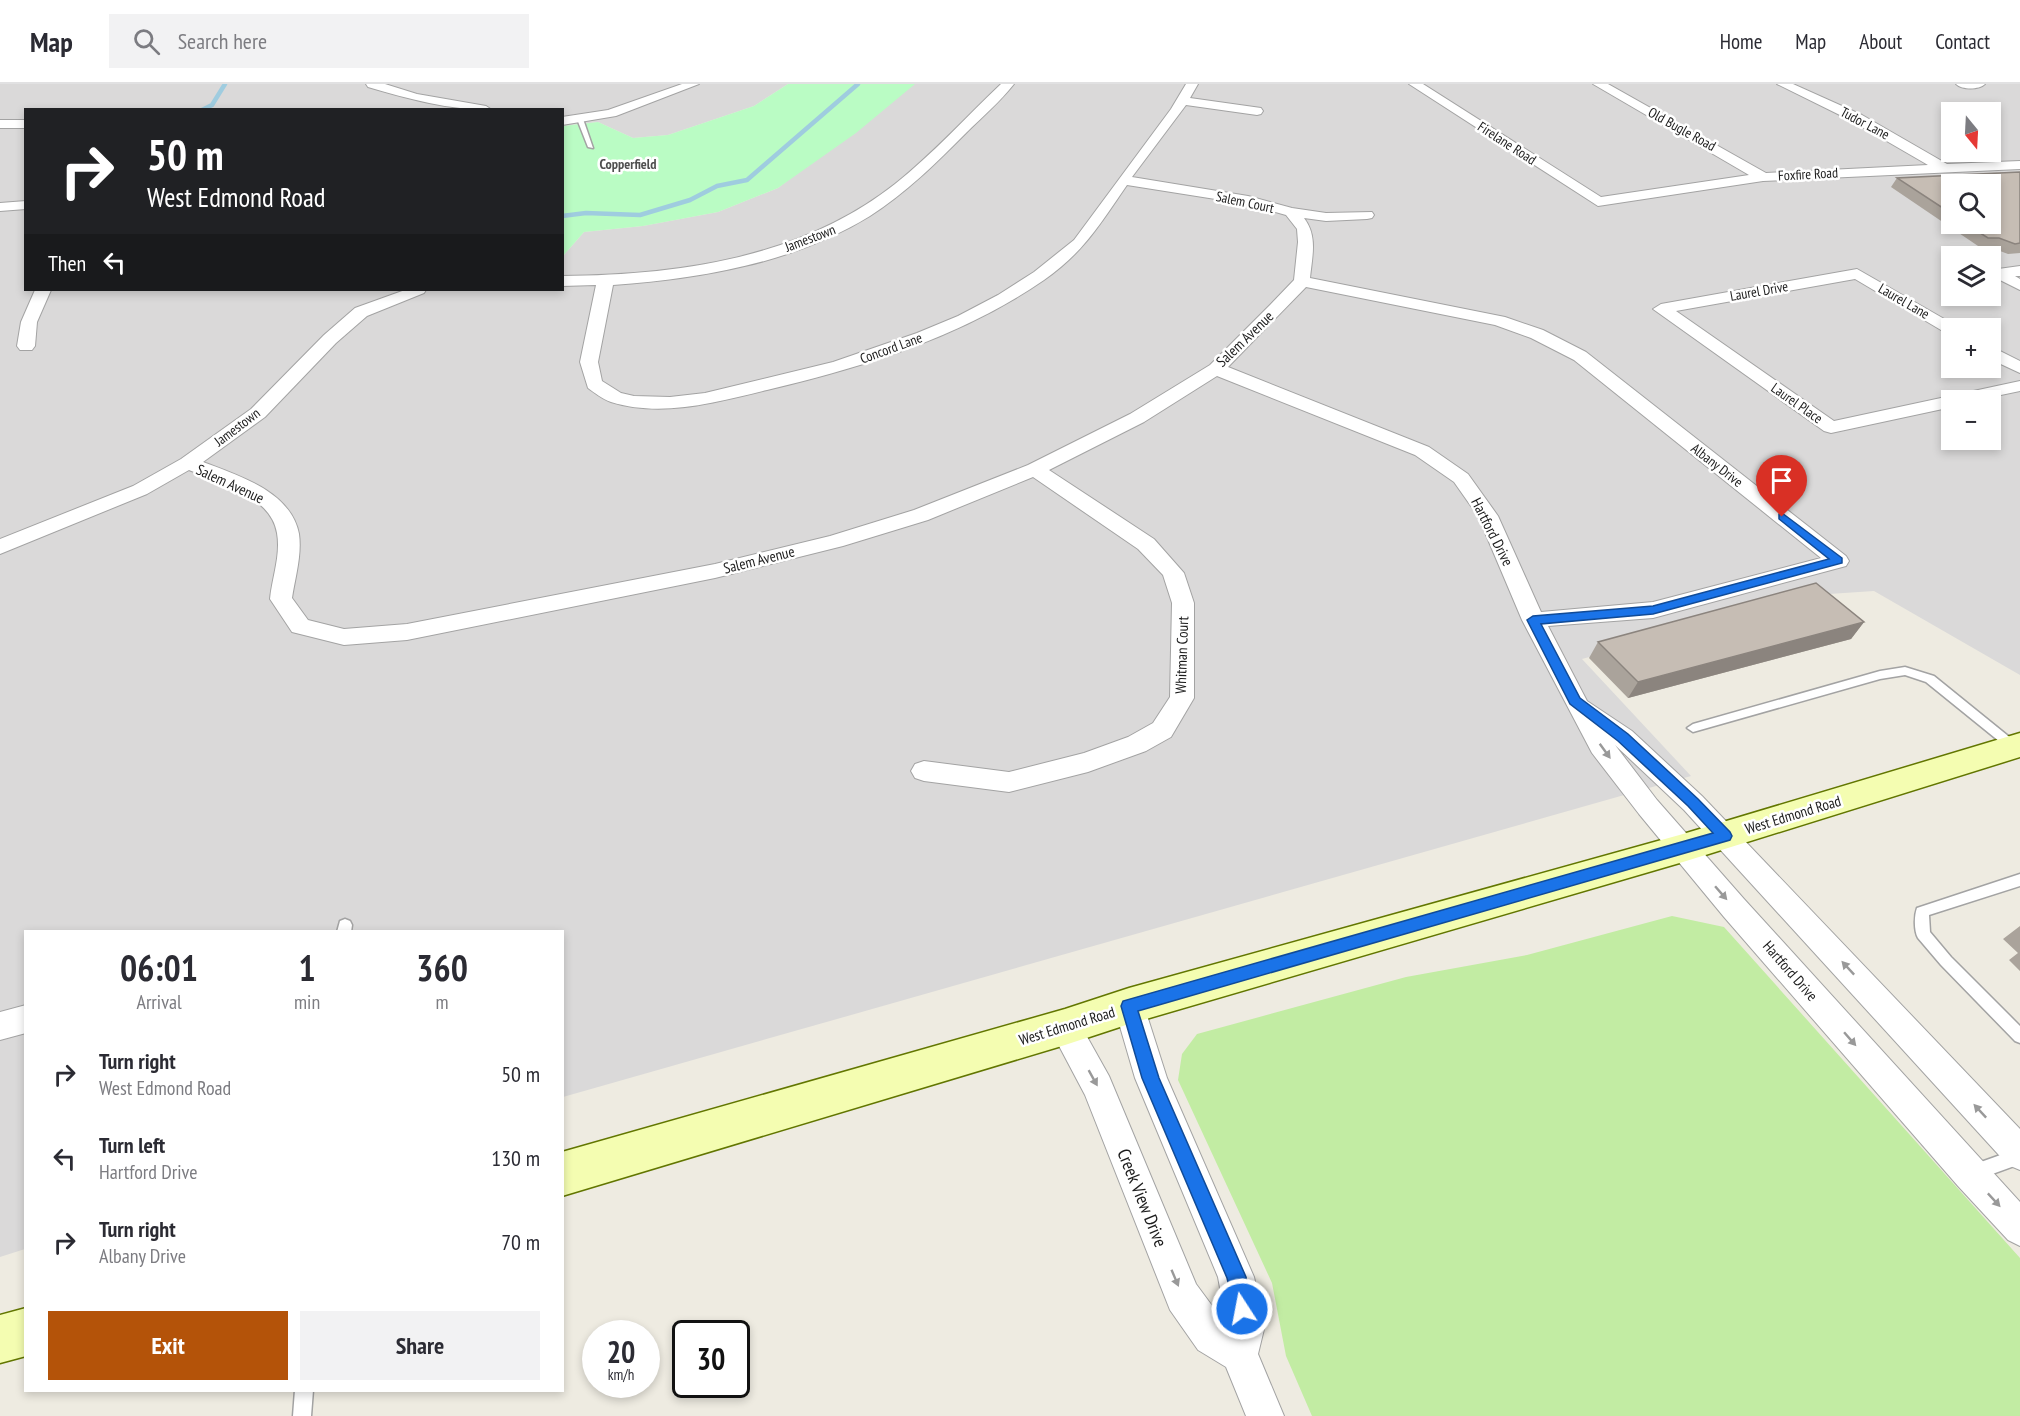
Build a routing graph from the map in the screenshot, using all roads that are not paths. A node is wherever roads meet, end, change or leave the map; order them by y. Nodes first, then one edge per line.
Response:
1 (372, 84) edge
2 (693, 84) edge
3 (1008, 84) edge
4 (1192, 84) edge
5 (1415, 84) edge
6 (1599, 84) edge
7 (1783, 84) edge
8 (1962, 84) edge
9 (1979, 84) edge
10 (442, 87) dead end
11 (415, 97) junction
12 (1184, 101) junction
13 (402, 105) dead end
14 (475, 108) edge
15 (1257, 111) dead end
16 (585, 118) junction
17 (564, 121) edge
18 (0, 124) edge
19 (24, 124) edge
20 (591, 147) dead end
21 (2020, 165) edge
22 (1943, 168) junction
23 (1762, 177) junction
24 (1123, 180) junction
25 (1598, 202) joint
26 (24, 205) edge
27 (0, 207) edge
28 (1291, 212) junction
29 (1367, 214) dead end
30 (2020, 272) edge
31 (1857, 274) joint
32 (564, 281) edge
33 (1302, 281) junction
34 (605, 282) junction
35 (2020, 285) edge
36 (43, 291) edge
37 (415, 291) edge
38 (1661, 309) joint
39 (1941, 322) edge
40 (26, 346) dead end
41 (2001, 357) edge
42 (2020, 368) edge
43 (1216, 369) junction
44 (2020, 386) edge
45 (2001, 390) edge
46 (1941, 403) edge
47 (188, 463) junction
48 (1035, 469) junction
49 (0, 547) edge
50 (1533, 620) junction
51 (1575, 701) junction
52 (1693, 728) dead end
53 (2017, 746) edge
54 (924, 771) dead end
55 (1725, 836) junction
56 (1683, 848) junction
57 (2020, 880) edge
58 (1129, 1006) junction
59 (24, 1020) edge
60 (0, 1026) edge
61 (1065, 1027) junction
62 (2020, 1036) edge
63 (2020, 1155) edge
64 (564, 1173) edge
65 (1970, 1174) junction
66 (2020, 1228) edge
67 (24, 1333) edge
68 (0, 1339) edge
69 (1239, 1354) junction
70 (304, 1392) edge
71 (302, 1416) edge
72 (1265, 1416) edge

1 - 11 street
2 - 16 street
3 - 34 street, Jamestown
4 - 12 street, Concord Lane
5 - 25 street, Firelane Road
6 - 23 street, Old Bugle Road
7 - 22 street, Tudor Lane
8 - 9 street
10 - 11 street
11 - 13 street
11 - 14 street
12 - 15 street
12 - 24 street, Concord Lane
16 - 17 street
16 - 20 lane
18 - 19 street
21 - 22 street, Foxfire Road
22 - 23 street, Foxfire Road
23 - 25 street, Foxfire Road
24 - 28 street, Salem Court
24 - 34 street, Concord Lane
26 - 27 street
28 - 29 street, Salem Court
28 - 33 street
30 - 35 street
31 - 38 street, Laurel Drive
31 - 39 street, Laurel Lane
32 - 34 street, Jamestown
33 - 43 street, Salem Avenue
33 - 50 street, Albany Drive
36 - 40 street
37 - 47 street, Jamestown
38 - 46 street, Laurel Place
41 - 42 street
43 - 48 street, Salem Avenue
43 - 50 street, Hartford Drive
44 - 45 street, Laurel Place
47 - 48 street, Salem Avenue
47 - 49 street, Jamestown
48 - 54 street, Whitman Court
50 - 51 street, Hartford Drive
51 - 55 street, Hartford Drive
51 -> 56 street, Hartford Drive
52 - 53 lane
53 - 55 main road, West Edmond Road
55 - 56 main road, West Edmond Road
63 -> 55 street, Hartford Drive
56 - 58 main road, West Edmond Road
56 -> 65 street, Hartford Drive
57 - 62 lane
58 - 61 main road, West Edmond Road
58 - 69 street
59 - 60 street
61 - 64 main road, West Edmond Road
61 -> 69 street, Creek View Drive
63 - 65 lane
65 -> 66 street, Hartford Drive
67 - 68 main road
69 - 72 street
70 - 71 lane

